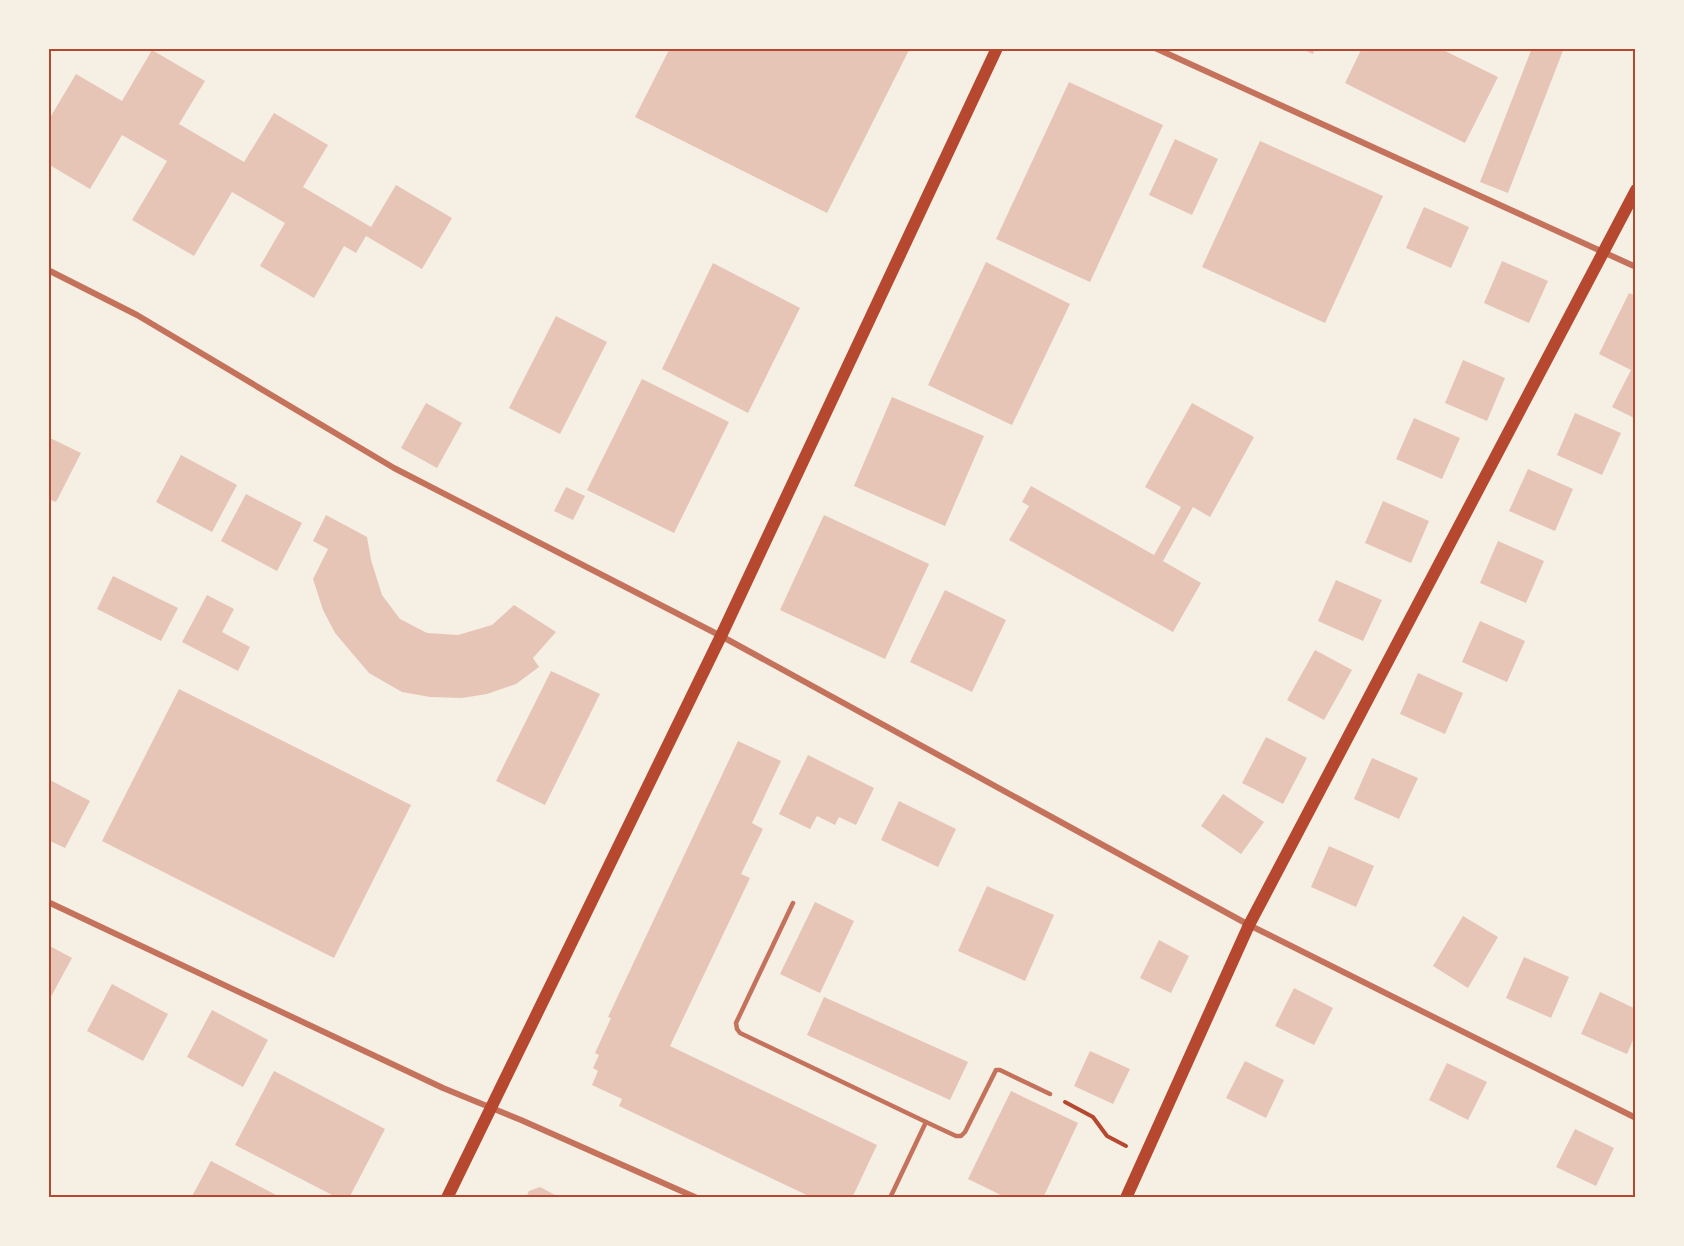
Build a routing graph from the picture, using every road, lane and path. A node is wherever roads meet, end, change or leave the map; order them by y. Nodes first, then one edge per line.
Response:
1 (997, 48) edge
2 (1155, 48) edge
3 (1636, 190) edge
4 (1604, 252) junction
5 (1636, 267) edge
6 (48, 270) edge
7 (721, 636) junction
8 (48, 902) edge
9 (793, 903) dead end
10 (1249, 925) junction
11 (1050, 1094) joint
12 (490, 1108) junction
13 (1636, 1118) edge
14 (926, 1122) junction
15 (1146, 1154) junction
16 (447, 1198) edge
17 (698, 1198) edge
18 (890, 1198) edge
19 (1126, 1198) edge

1 - 7 main road
2 - 4 street
3 - 4 main road
4 - 5 street
4 - 10 main road
6 - 7 street
7 - 10 street
7 - 12 main road
8 - 12 street
9 - 14 lane
10 - 13 street
10 - 15 main road
11 - 14 lane
11 - 15 path
12 - 16 main road
12 - 17 street
14 - 18 lane
15 - 19 main road

